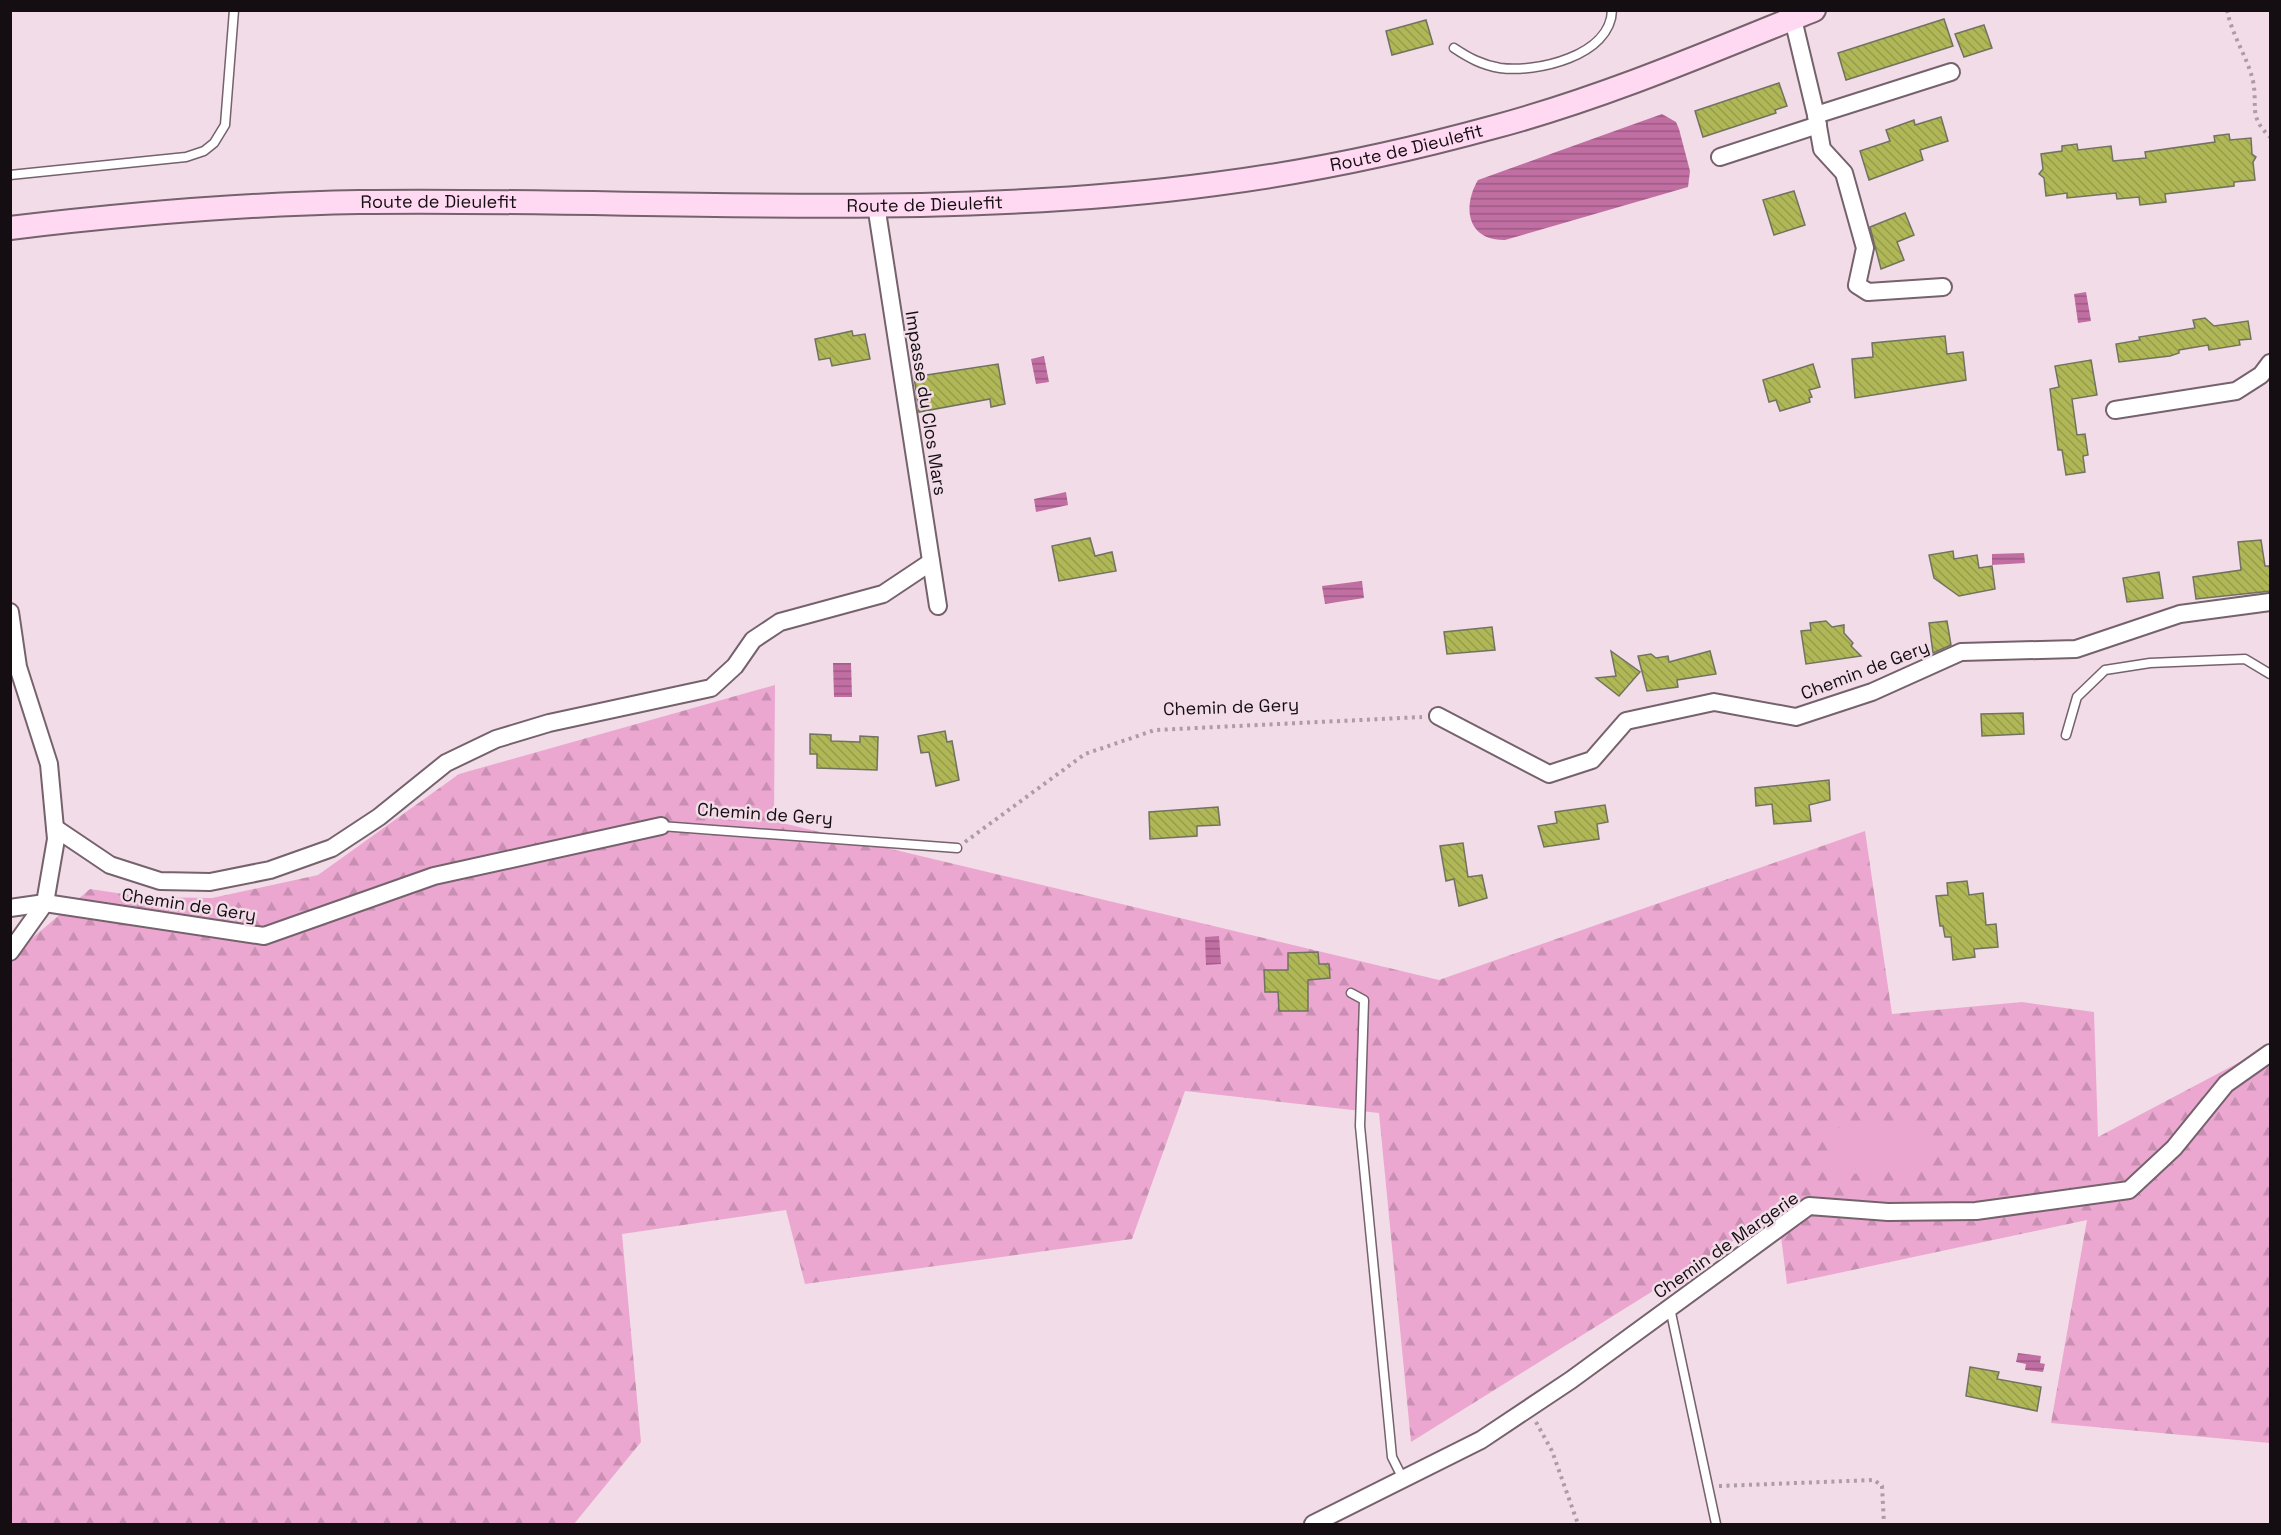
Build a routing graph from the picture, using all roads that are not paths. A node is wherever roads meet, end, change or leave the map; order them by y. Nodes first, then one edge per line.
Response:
1 (234, 10) edge
2 (1612, 10) edge
3 (1799, 15) edge
4 (1454, 48) dead end
5 (1951, 72) dead end
6 (1817, 120) junction
7 (1720, 158) dead end
8 (10, 175) edge
9 (876, 205) junction
10 (10, 228) edge
11 (1943, 287) dead end
12 (2271, 363) edge
13 (2115, 410) dead end
14 (931, 562) junction
15 (2271, 602) edge
16 (938, 606) dead end
17 (10, 612) edge
18 (2271, 674) edge
19 (1438, 716) road end
20 (2066, 735) dead end
21 (661, 826) joint
22 (55, 828) junction
23 (957, 848) road end
24 (45, 903) junction
25 (10, 908) edge
26 (10, 952) edge
27 (1351, 993) dead end
28 (2271, 1053) edge
29 (1670, 1308) junction
30 (1403, 1479) junction
31 (1313, 1524) edge
32 (1716, 1524) edge

1 - 8 lane
2 - 4 lane
3 - 6 street
3 - 9 main road, Route de Dieulefit
5 - 6 street
6 - 7 street
6 - 11 street
9 - 10 main road, Route de Dieulefit
9 - 14 street, Impasse du Clos Mars
12 - 13 street
14 - 16 street, Impasse du Clos Mars
14 - 22 street
15 - 19 street, Chemin de Gery
17 - 22 street
18 - 20 lane
21 - 23 lane, Chemin de Gery
21 - 24 street, Chemin de Gery
22 - 24 street
24 - 25 street, Chemin de Gery
24 - 26 street
27 - 30 lane
28 - 29 street, Chemin de Margerie
29 - 30 street, Chemin de Margerie
29 - 32 lane
30 - 31 street, Chemin de Margerie

